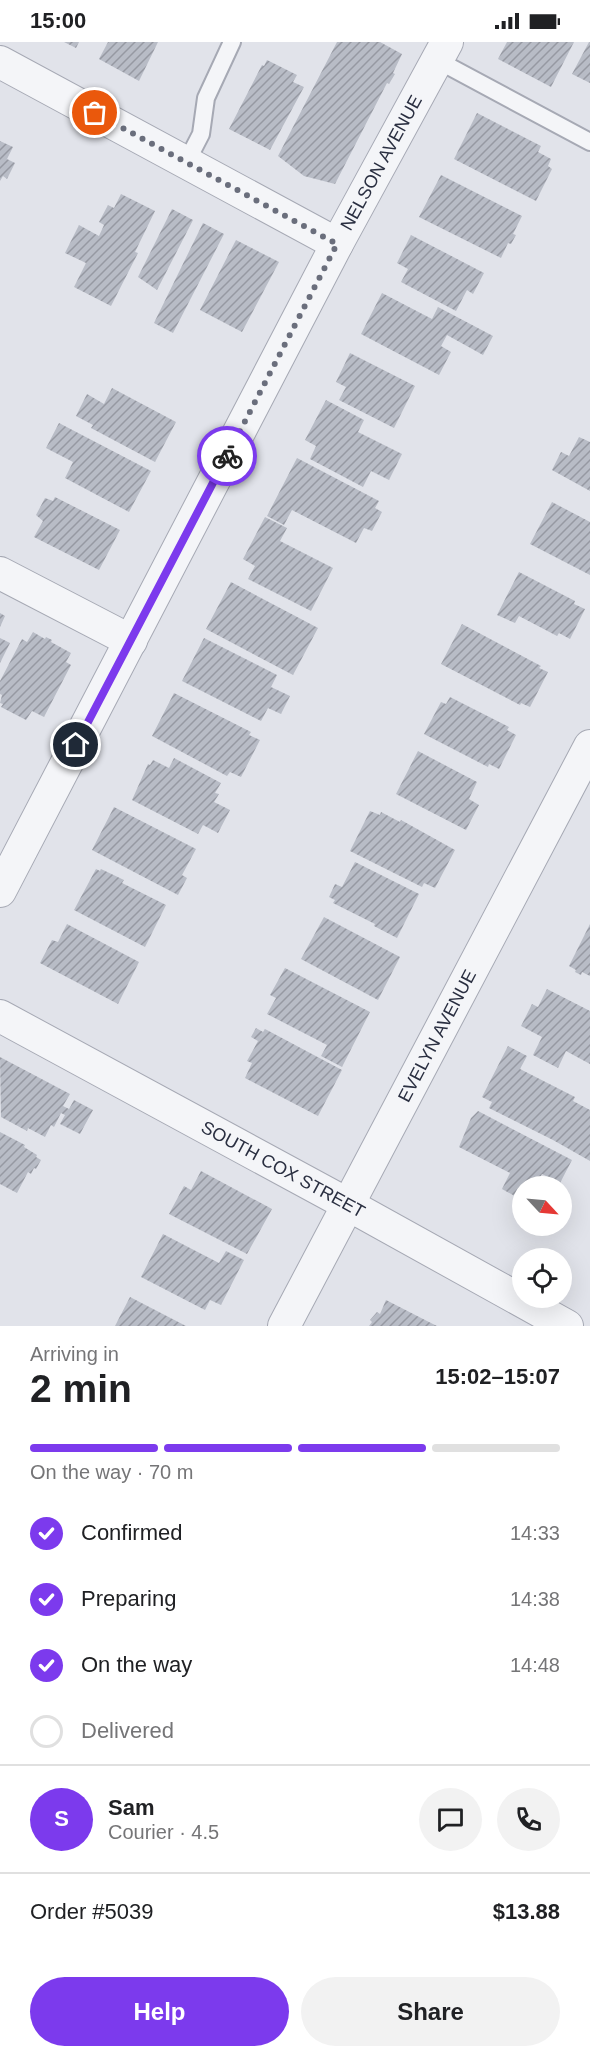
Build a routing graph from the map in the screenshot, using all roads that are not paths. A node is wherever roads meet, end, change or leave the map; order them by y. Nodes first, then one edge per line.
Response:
1 (232, 42) edge
2 (442, 51) edge
3 (0, 62) edge
4 (590, 142) edge
5 (186, 163) junction
6 (337, 244) junction
7 (0, 573) edge
8 (131, 641) junction
9 (590, 746) edge
10 (0, 891) edge
11 (0, 1016) edge
12 (347, 1204) junction
13 (284, 1326) edge
14 (567, 1326) edge

1 - 5 lane
2 - 4 lane
2 - 6 street, NELSON AVENUE
3 - 5 street
5 - 6 street
6 - 8 street, NELSON AVENUE
7 - 8 street
8 - 10 street, NELSON AVENUE
9 - 12 street, EVELYN AVENUE
11 - 12 street, SOUTH COX STREET
12 - 13 street, EVELYN AVENUE
12 - 14 street, SOUTH COX STREET

